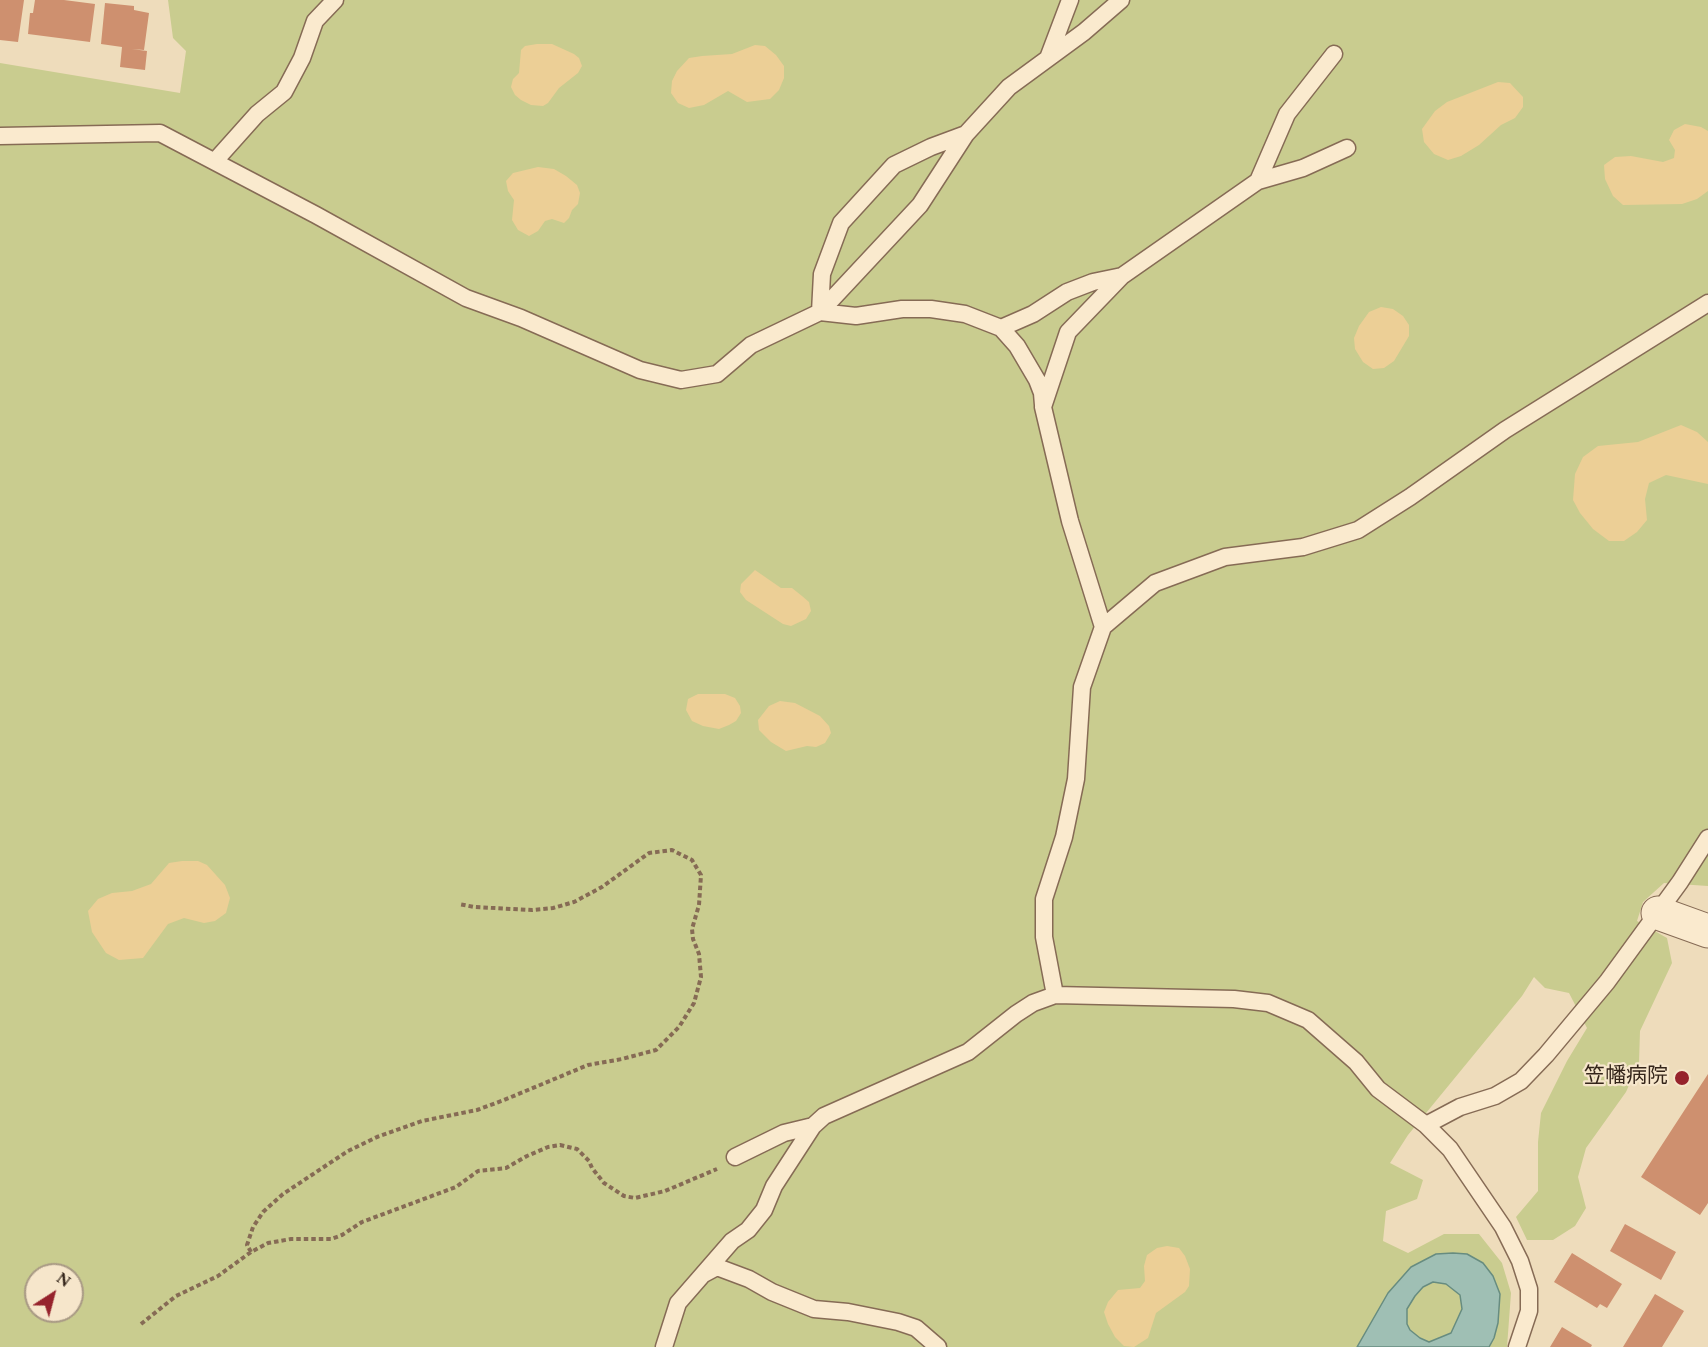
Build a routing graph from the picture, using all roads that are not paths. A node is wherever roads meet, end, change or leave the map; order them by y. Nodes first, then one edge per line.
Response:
1 (334, 0) edge
2 (1070, 0) edge
3 (1120, 0) edge
4 (1334, 54) dead end
5 (1047, 59) junction
6 (966, 134) junction
7 (0, 136) edge
8 (1347, 148) dead end
9 (215, 161) junction
10 (1258, 181) junction
11 (1122, 276) junction
12 (1708, 303) edge
13 (820, 312) junction
14 (1001, 328) junction
15 (1043, 407) junction
16 (1103, 627) junction
17 (1708, 838) edge
18 (1658, 913) junction
19 (1708, 931) edge
20 (1055, 995) junction
21 (1426, 1125) junction
22 (813, 1126) junction
23 (735, 1157) road end
24 (700, 1276) junction
25 (664, 1347) edge
26 (938, 1347) edge
27 (1517, 1347) edge

1 - 9 lane
2 - 5 lane
3 - 5 lane
4 - 10 lane
5 - 6 lane
6 - 13 lane
6 - 13 lane
7 - 9 lane
8 - 10 lane
9 - 13 lane
10 - 11 lane
11 - 14 lane
11 - 15 lane
12 - 16 lane
13 - 14 lane
14 - 15 lane
15 - 16 lane
16 - 20 lane
17 - 18 lane
18 - 19 street
18 - 21 lane
20 - 21 lane
20 - 22 lane
21 - 27 lane
22 - 23 lane
22 - 24 lane
24 - 25 lane
24 - 26 lane

